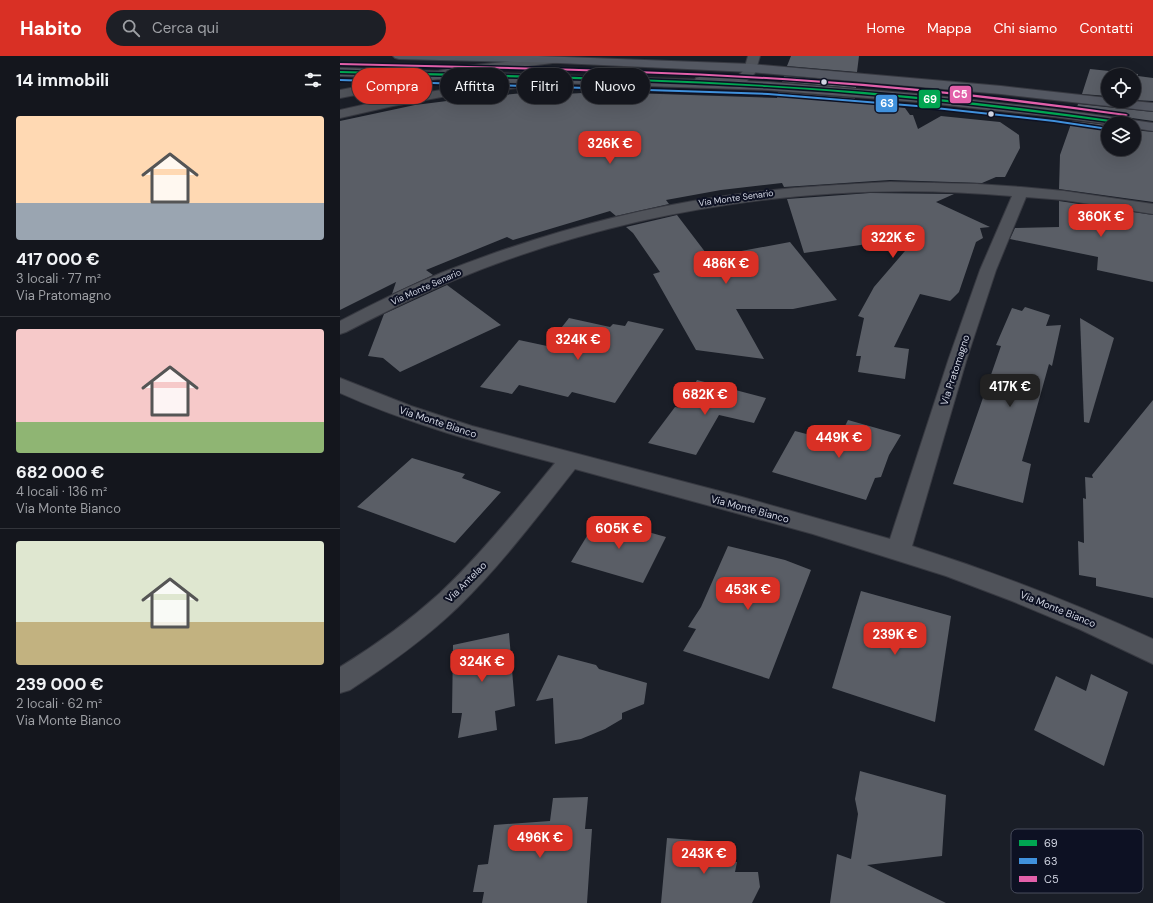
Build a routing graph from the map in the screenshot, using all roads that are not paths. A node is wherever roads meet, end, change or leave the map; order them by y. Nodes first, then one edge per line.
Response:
1 (399, 56) edge
2 (560, 60) junction
3 (753, 62) edge
4 (340, 72) edge
5 (434, 76) junction
6 (517, 79) edge
7 (573, 80) edge
8 (684, 82) junction
9 (517, 84) edge
10 (340, 94) edge
11 (1153, 107) edge
12 (340, 114) edge
13 (1101, 120) edge
14 (1141, 125) edge
15 (1153, 127) edge
16 (1021, 191) junction
17 (1153, 209) edge
18 (340, 328) edge
19 (340, 385) edge
20 (570, 460) junction
21 (898, 552) junction
22 (1153, 652) edge
23 (340, 681) edge

1 - 2 main road
2 - 3 main road
2 - 5 street
3 - 8 street
3 - 11 main road
4 - 5 main road
5 - 6 main road
5 - 10 street
7 - 8 main road
8 - 13 main road
9 - 12 street
14 - 15 main road
16 - 17 street, Via Monte Senario
16 - 18 street, Via Monte Senario
16 - 21 street, Via Pratomagno
19 - 20 street, Via Monte Bianco
20 - 21 street, Via Monte Bianco
20 - 23 street, Via Antelao
21 - 22 street, Via Monte Bianco

